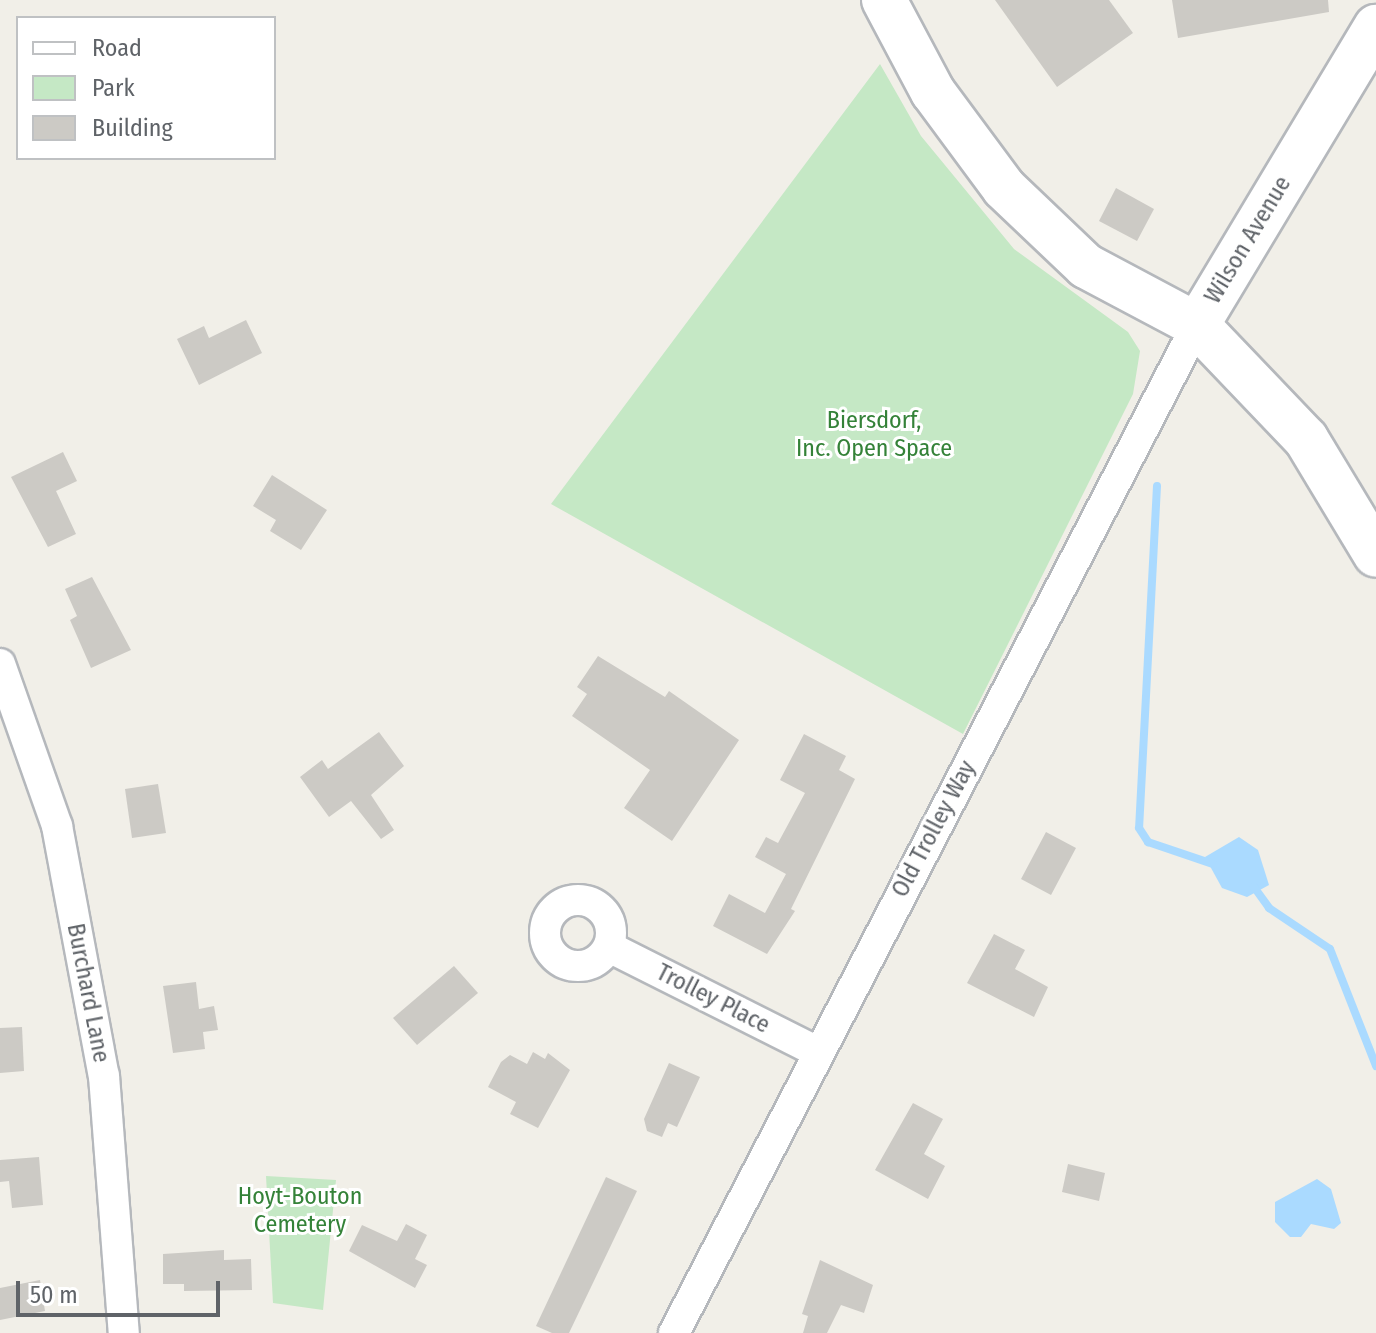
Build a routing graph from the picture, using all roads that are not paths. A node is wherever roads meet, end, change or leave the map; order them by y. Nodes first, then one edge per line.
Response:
1 (884, 0) edge
2 (1376, 27) edge
3 (1197, 325) junction
4 (1376, 555) edge
5 (0, 664) edge
6 (609, 947) dead end
7 (818, 1052) junction
8 (124, 1333) edge
9 (674, 1333) edge

1 - 3 main road
2 - 3 main road, Wilson Avenue
3 - 4 main road, Wilson Avenue
3 - 7 street, Old Trolley Way
5 - 8 street, Burchard Lane
6 - 7 street, Trolley Place
7 - 9 street, Old Trolley Way

